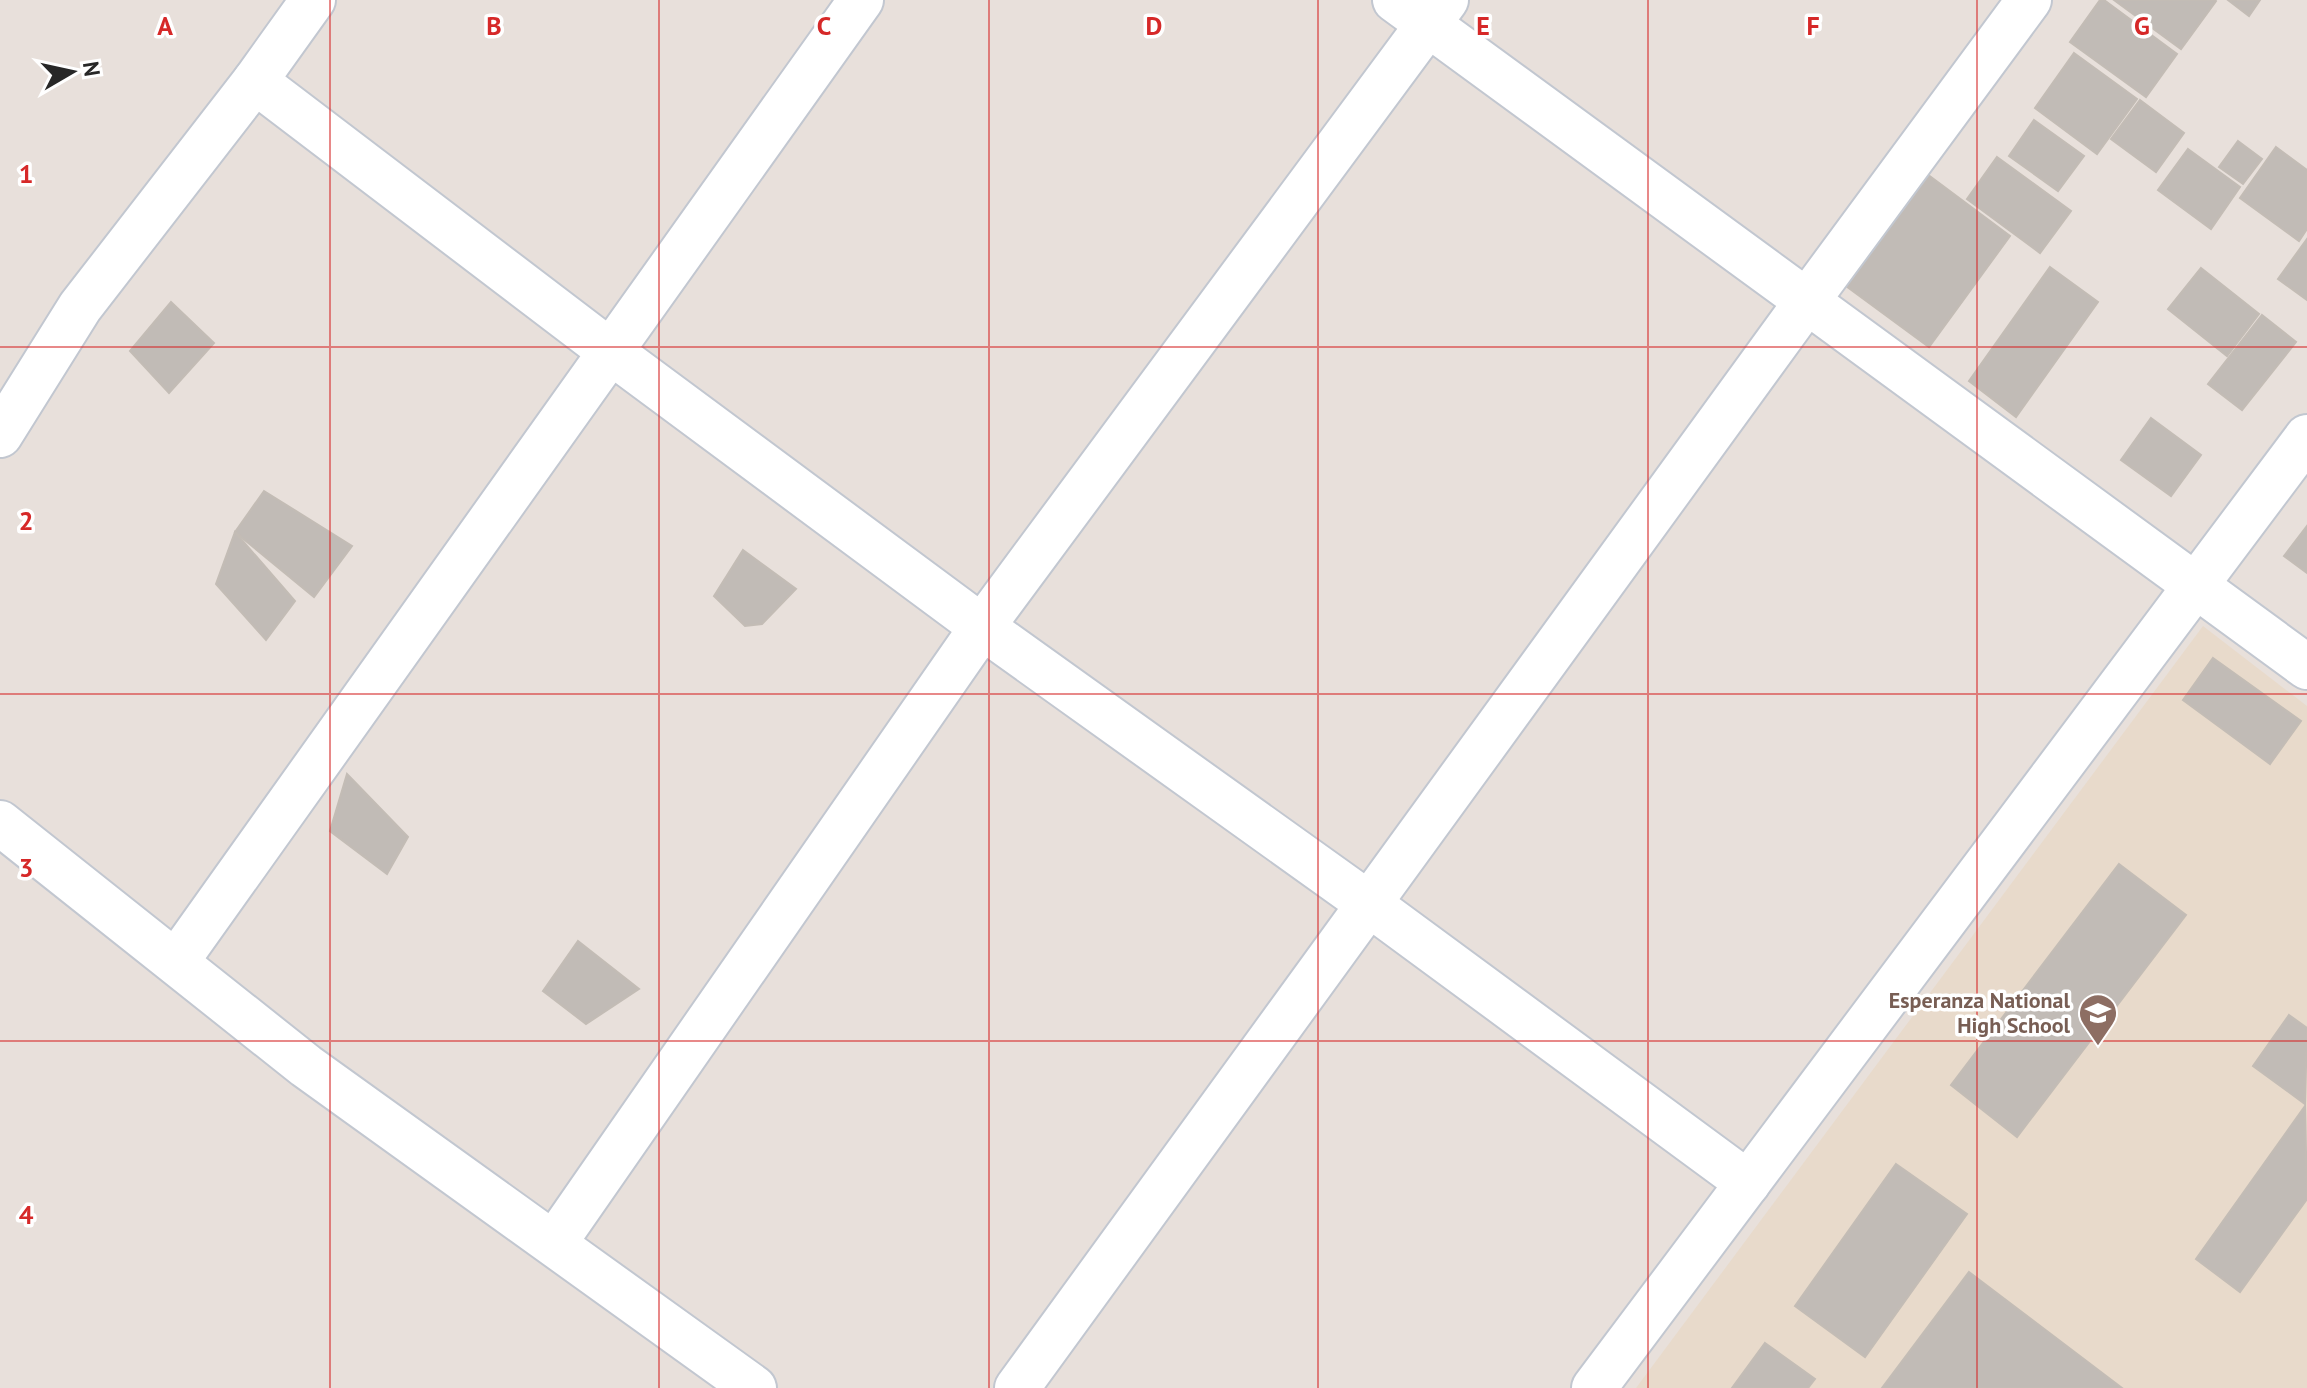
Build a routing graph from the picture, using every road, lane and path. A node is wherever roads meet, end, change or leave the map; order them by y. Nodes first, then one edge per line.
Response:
1 (313, 0) edge
2 (861, 0) edge
3 (2029, 0) edge
4 (1423, 8) edge
5 (255, 81) junction
6 (1807, 301) junction
7 (611, 352) junction
8 (0, 435) edge
9 (2307, 437) edge
10 (2195, 585) junction
11 (982, 627) junction
12 (2307, 667) edge
13 (0, 823) edge
14 (1369, 904) junction
15 (176, 962) junction
16 (1748, 1183) junction
17 (555, 1242) junction
18 (754, 1388) edge
19 (1017, 1388) edge
20 (1594, 1388) edge

1 - 5 street
2 - 7 street
3 - 6 street
4 - 6 street
4 - 11 street
5 - 7 street
5 - 8 street
6 - 10 street
6 - 14 street
7 - 11 street
7 - 15 street
9 - 10 street
10 - 12 street
10 - 16 street
11 - 14 street
11 - 17 street
13 - 15 street
14 - 16 street
14 - 19 street
15 - 17 street
16 - 20 street
17 - 18 street

